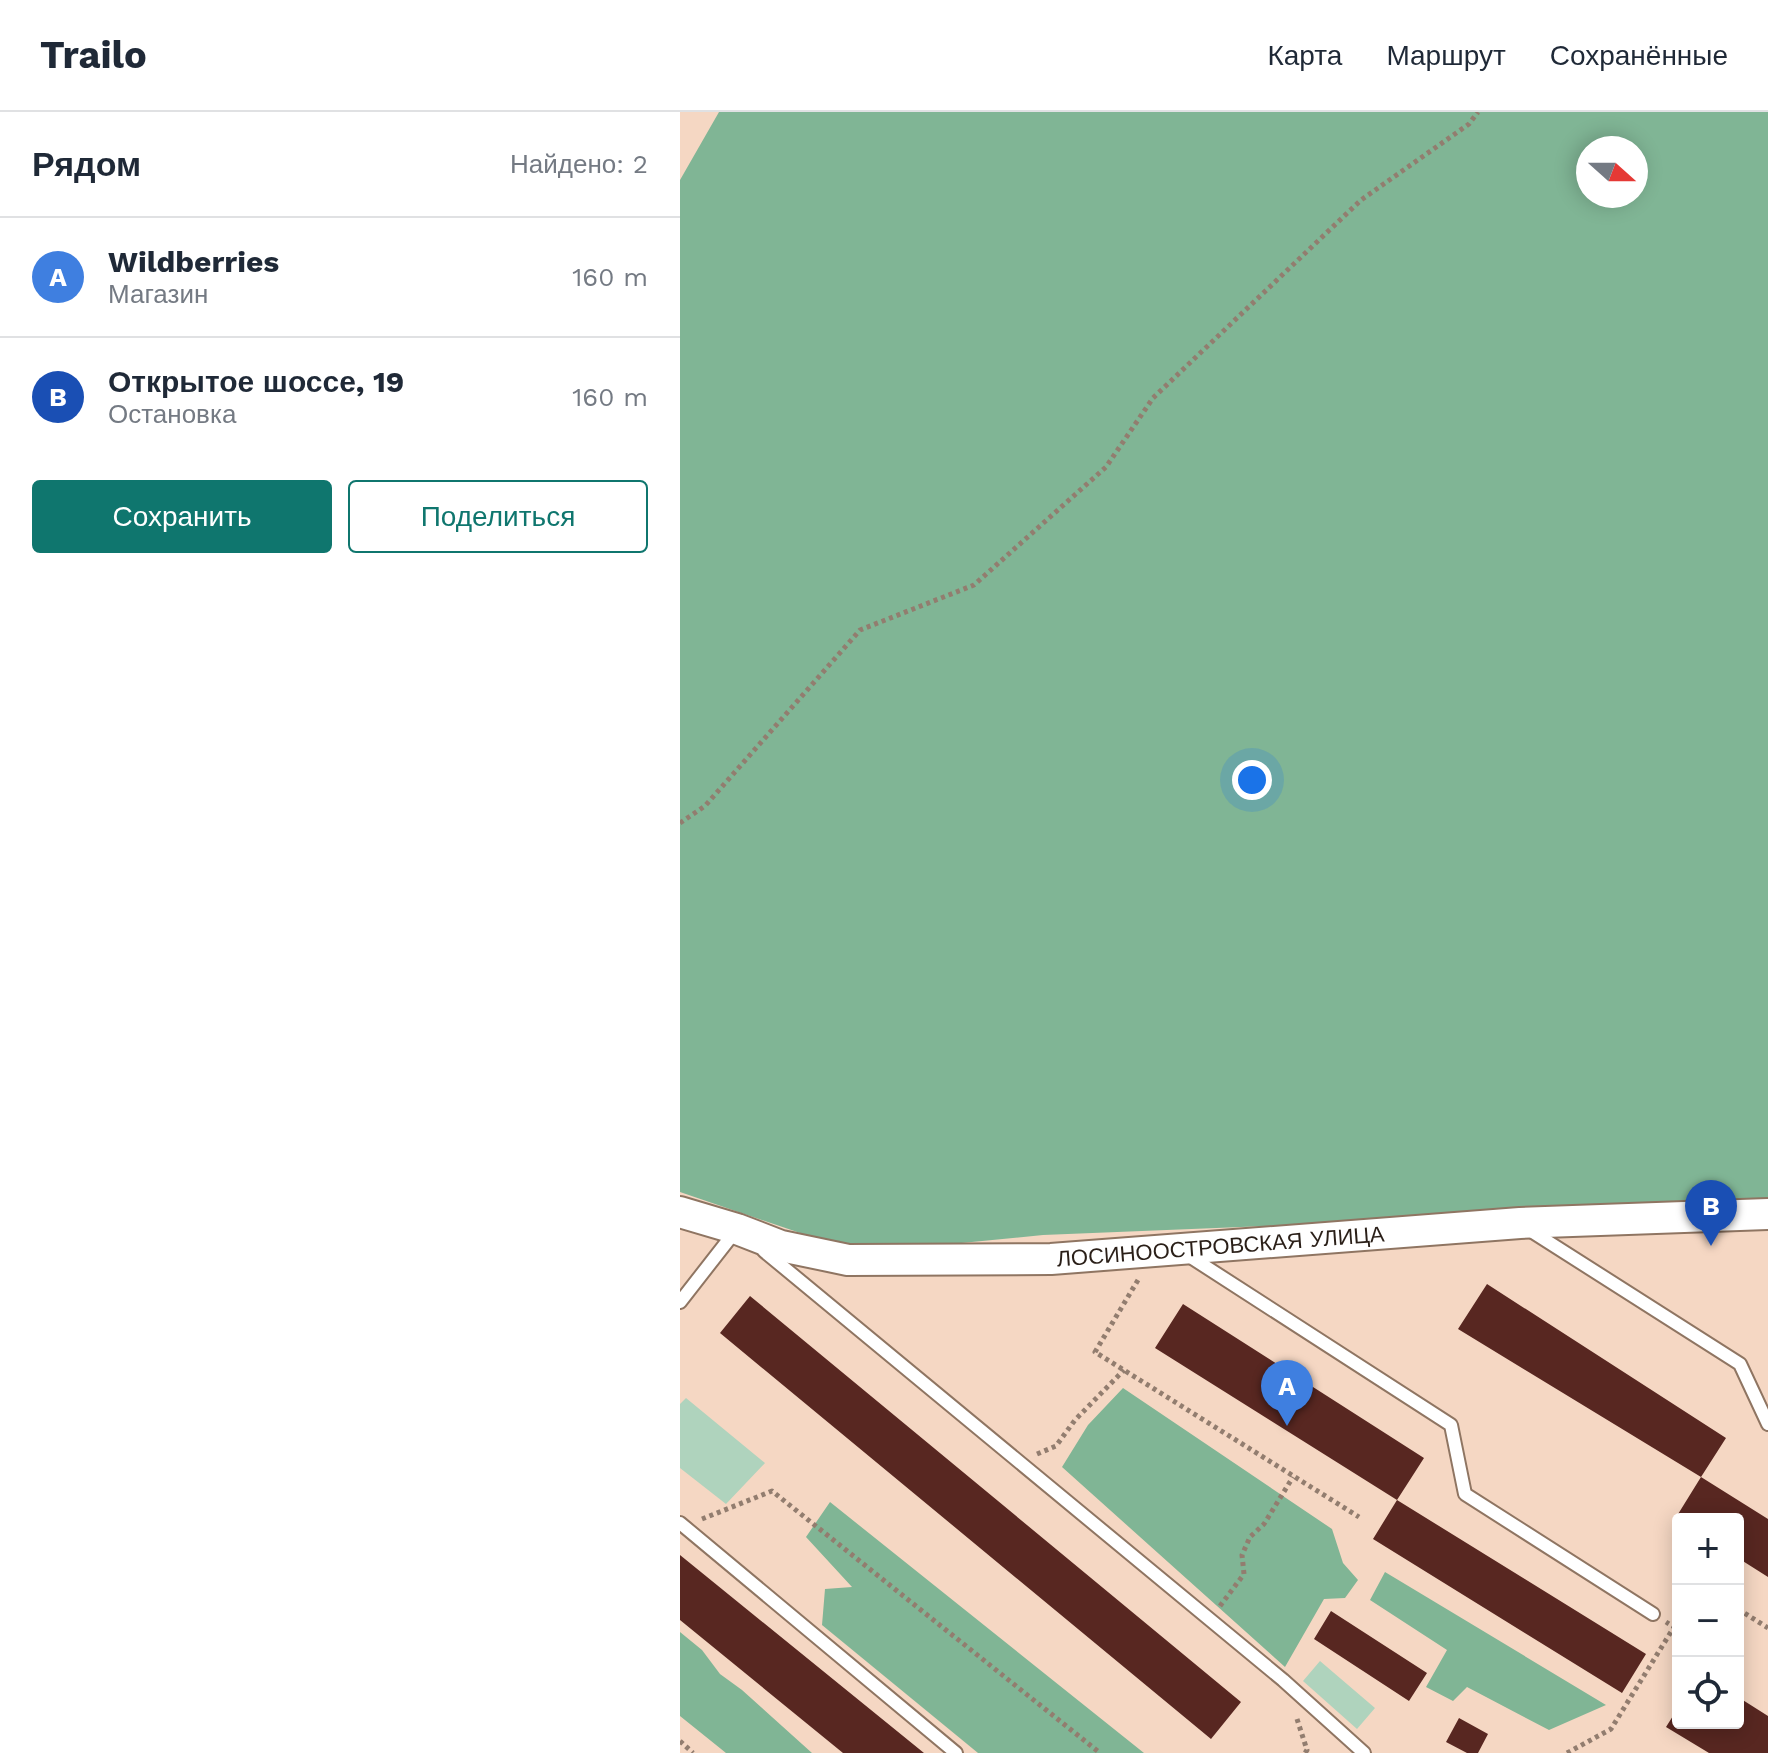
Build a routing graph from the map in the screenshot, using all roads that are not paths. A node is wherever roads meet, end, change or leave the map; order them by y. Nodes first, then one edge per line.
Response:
1 (680, 1212) edge
2 (1768, 1214) edge
3 (1520, 1223) junction
4 (737, 1229) junction
5 (1166, 1250) junction
6 (680, 1302) edge
7 (1768, 1424) edge
8 (682, 1524) edge
9 (1653, 1614) road end
10 (956, 1753) edge
11 (1364, 1753) edge

1 - 4 street, ЛОСИНООСТРОВСКАЯ УЛИЦА
2 - 3 street, ЛОСИНООСТРОВСКАЯ УЛИЦА
3 - 5 street, ЛОСИНООСТРОВСКАЯ УЛИЦА
3 - 7 lane
4 - 5 street, ЛОСИНООСТРОВСКАЯ УЛИЦА
4 - 6 lane
4 - 11 lane
5 - 9 lane
8 - 10 lane

